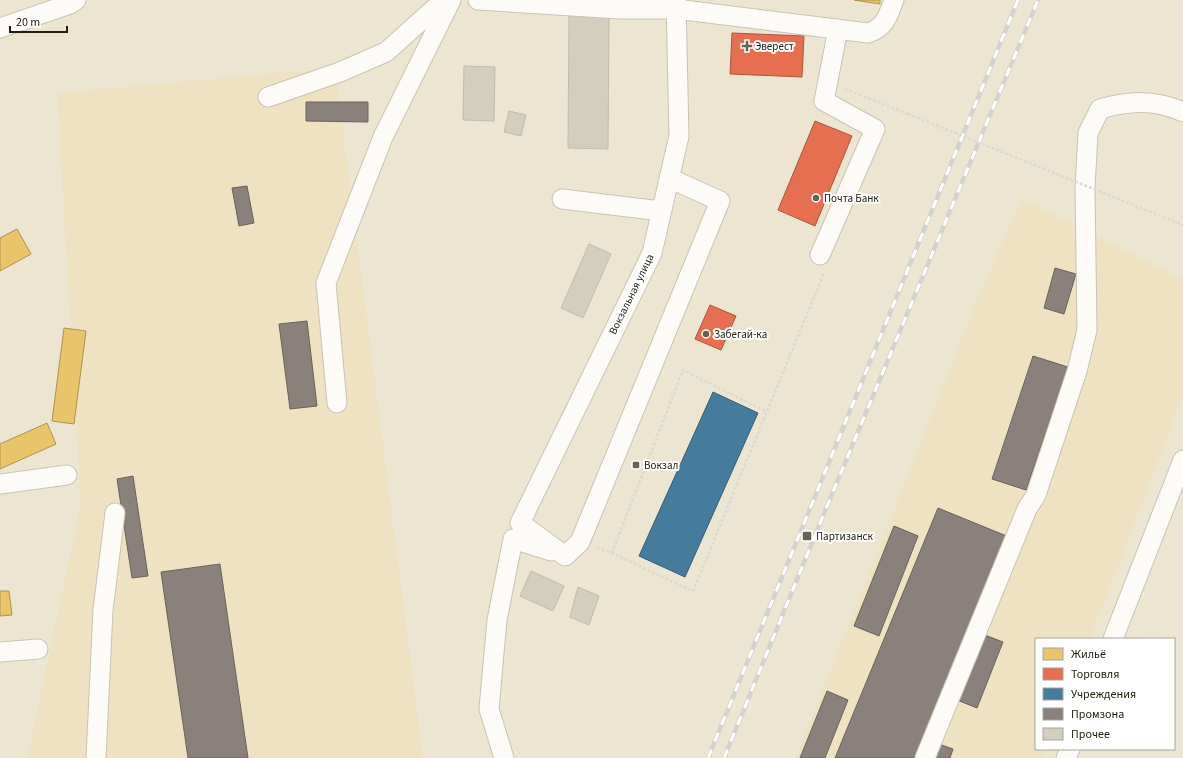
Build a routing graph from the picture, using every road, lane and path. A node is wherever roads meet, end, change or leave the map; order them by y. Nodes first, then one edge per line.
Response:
1 (76, 0) edge
2 (444, 0) edge
3 (450, 0) edge
4 (478, 0) edge
5 (894, 0) edge
6 (676, 5) edge
7 (2, 24) edge
8 (838, 29) junction
9 (843, 88) dead end
10 (268, 97) dead end
11 (1183, 112) edge
12 (669, 178) junction
13 (562, 200) dead end
14 (661, 211) junction
15 (1183, 225) edge
16 (820, 255) joint
17 (337, 403) dead end
18 (767, 412) junction
19 (1183, 460) edge
20 (67, 475) dead end
21 (0, 484) edge
22 (115, 513) dead end
23 (580, 542) junction
24 (612, 553) junction
25 (565, 556) junction
26 (1113, 638) edge
27 (38, 649) dead end
28 (0, 652) edge
29 (96, 758) edge
30 (504, 758) edge
31 (925, 758) edge

1 - 7 street
2 - 10 street
3 - 17 street
4 - 6 street
5 - 8 street
6 - 8 street
6 - 12 street, Вокзальная улица
8 - 16 street
9 - 15 path, bridge
11 - 31 street
12 - 14 street, Вокзальная улица
12 - 23 street
13 - 14 street
14 - 25 street, Вокзальная улица
16 - 18 path
18 - 24 path
18 - 24 path
19 - 26 street
20 - 21 street
22 - 29 street
23 - 24 path
23 - 25 street
25 - 30 street
27 - 28 street

